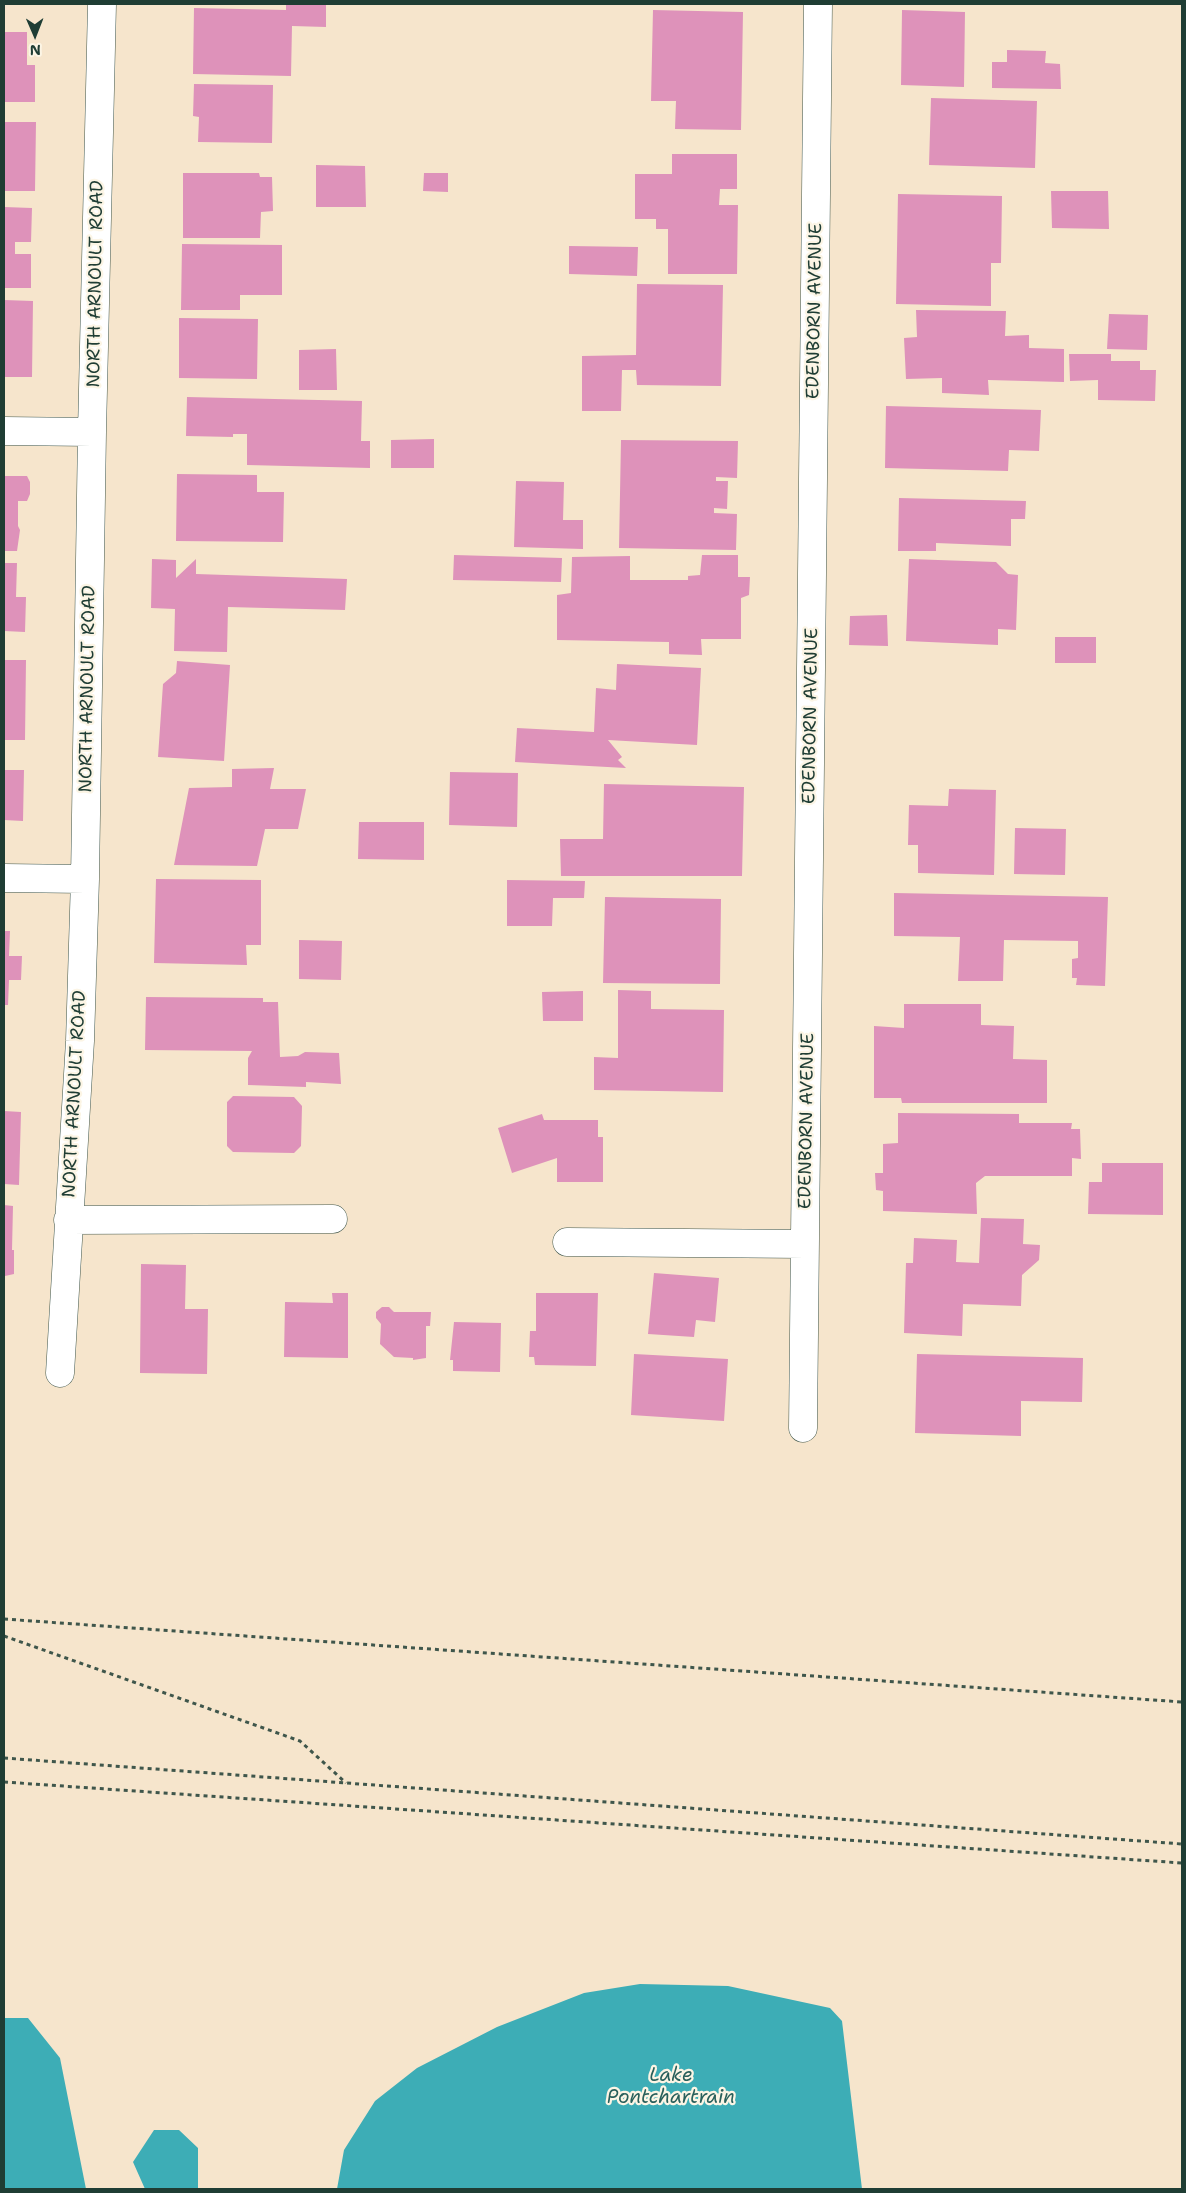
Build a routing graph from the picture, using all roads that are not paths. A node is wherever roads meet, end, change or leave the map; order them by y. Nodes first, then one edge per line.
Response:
1 (102, 4) edge
2 (818, 4) edge
3 (4, 431) edge
4 (92, 432) junction
5 (4, 878) edge
6 (85, 879) junction
7 (333, 1218) dead end
8 (68, 1220) junction
9 (567, 1242) dead end
10 (805, 1244) junction
11 (60, 1373) dead end
12 (803, 1428) dead end

1 - 4 street, NORTH ARNOULT ROAD
2 - 10 street, EDENBORN AVENUE
3 - 4 street
4 - 6 street, NORTH ARNOULT ROAD
5 - 6 street
6 - 8 street, NORTH ARNOULT ROAD
7 - 8 street
8 - 11 street, NORTH ARNOULT ROAD
9 - 10 street
10 - 12 street, EDENBORN AVENUE

